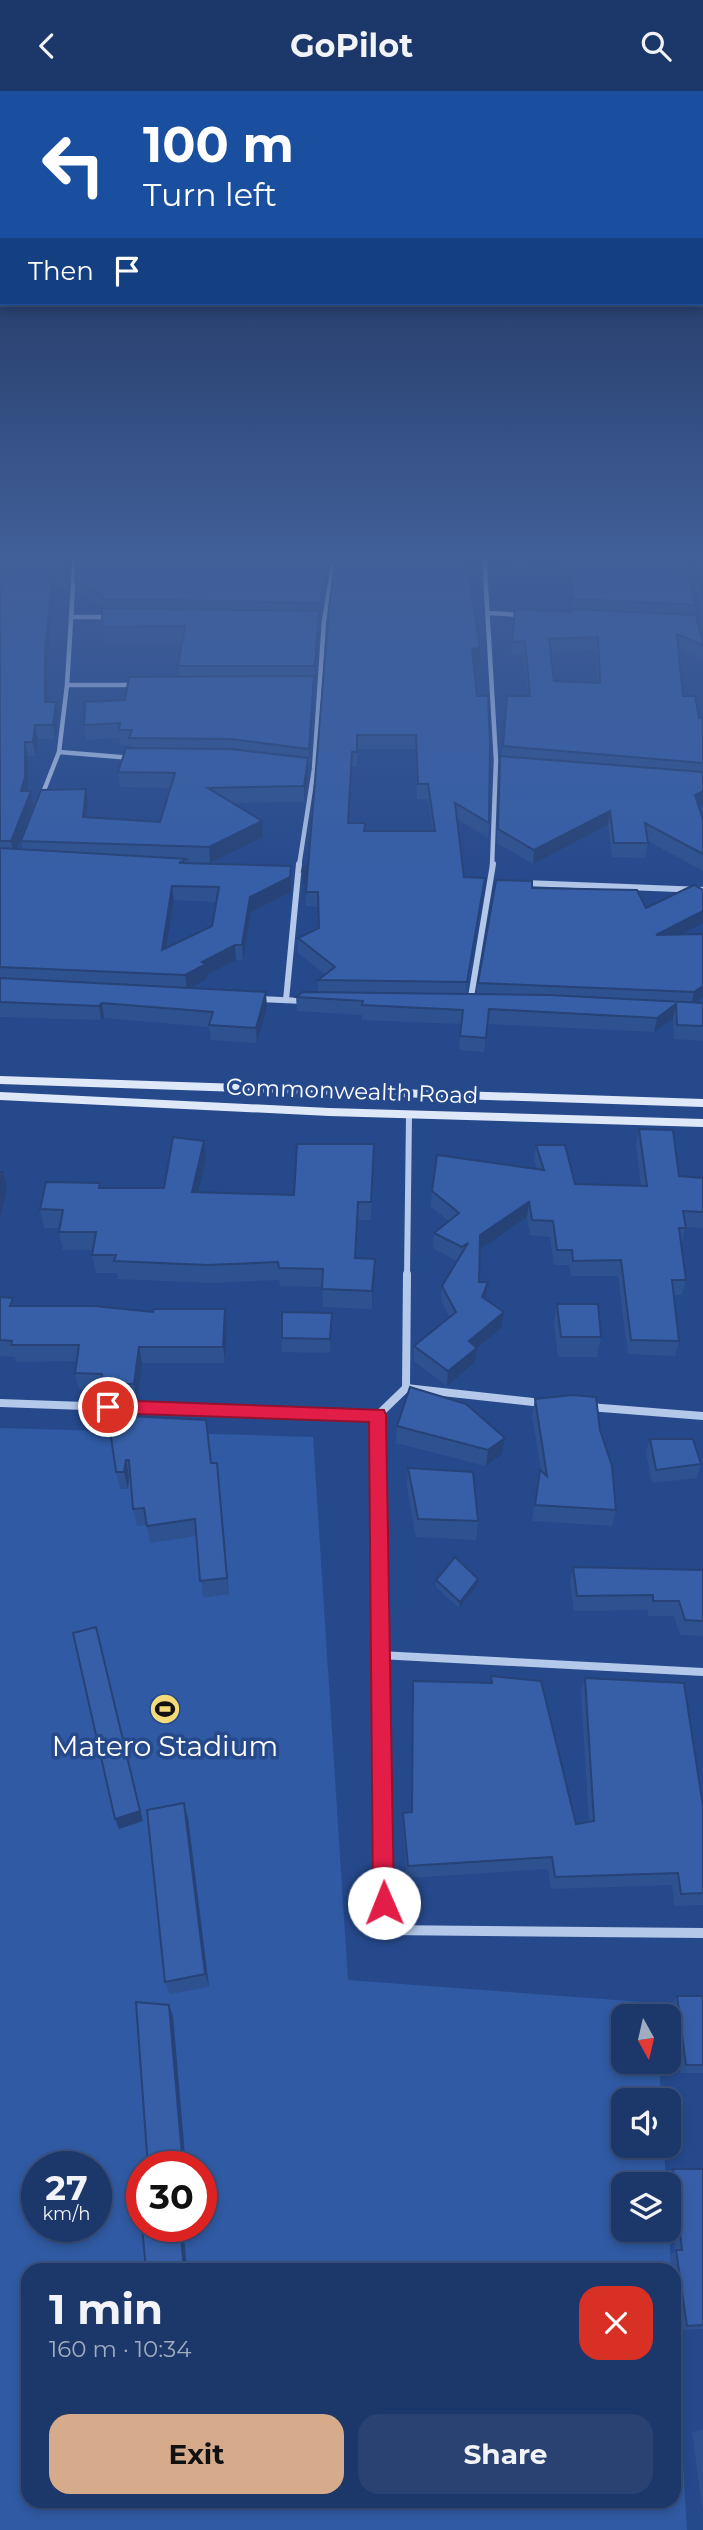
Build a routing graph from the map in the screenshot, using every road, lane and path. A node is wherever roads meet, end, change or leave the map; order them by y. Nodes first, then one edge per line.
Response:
1 (68, 668) edge
2 (321, 668) edge
3 (491, 668) edge
4 (67, 685) junction
5 (137, 685) edge
6 (59, 752) junction
7 (140, 758) edge
8 (496, 765) junction
9 (510, 766) edge
10 (300, 768) edge
11 (314, 769) junction
12 (40, 800) edge
13 (284, 871) edge
14 (298, 872) junction
15 (491, 881) junction
16 (504, 882) edge
17 (517, 883) edge
18 (703, 890) edge
19 (245, 998) edge
20 (286, 1000) junction
21 (312, 1001) edge
22 (457, 1004) edge
23 (470, 1004) junction
24 (483, 1004) edge
25 (0, 1080) edge
26 (0, 1096) edge
27 (703, 1103) edge
28 (409, 1115) junction
29 (703, 1123) edge
30 (406, 1388) junction
31 (0, 1403) edge
32 (551, 1404) edge
33 (579, 1406) edge
34 (378, 1415) junction
35 (703, 1416) edge
36 (379, 1655) junction
37 (703, 1672) edge
38 (703, 1933) edge

1 - 4 street
2 - 11 street
3 - 8 street
4 - 5 street
4 - 6 street
6 - 7 street
6 - 12 street
8 - 9 street
8 - 15 street
10 - 11 street
11 - 14 street
13 - 14 street
14 - 20 street
15 - 16 street
15 - 23 street
17 - 18 street
19 - 20 street
20 - 21 street
22 - 23 street
23 - 24 street
25 - 27 main road, Commonwealth Road
26 - 28 main road, Commonwealth Road
28 - 29 main road, Commonwealth Road
28 - 30 street
30 - 32 street
30 - 34 street
31 - 34 street
33 - 35 street
34 - 36 street
36 - 37 street
36 - 38 street

